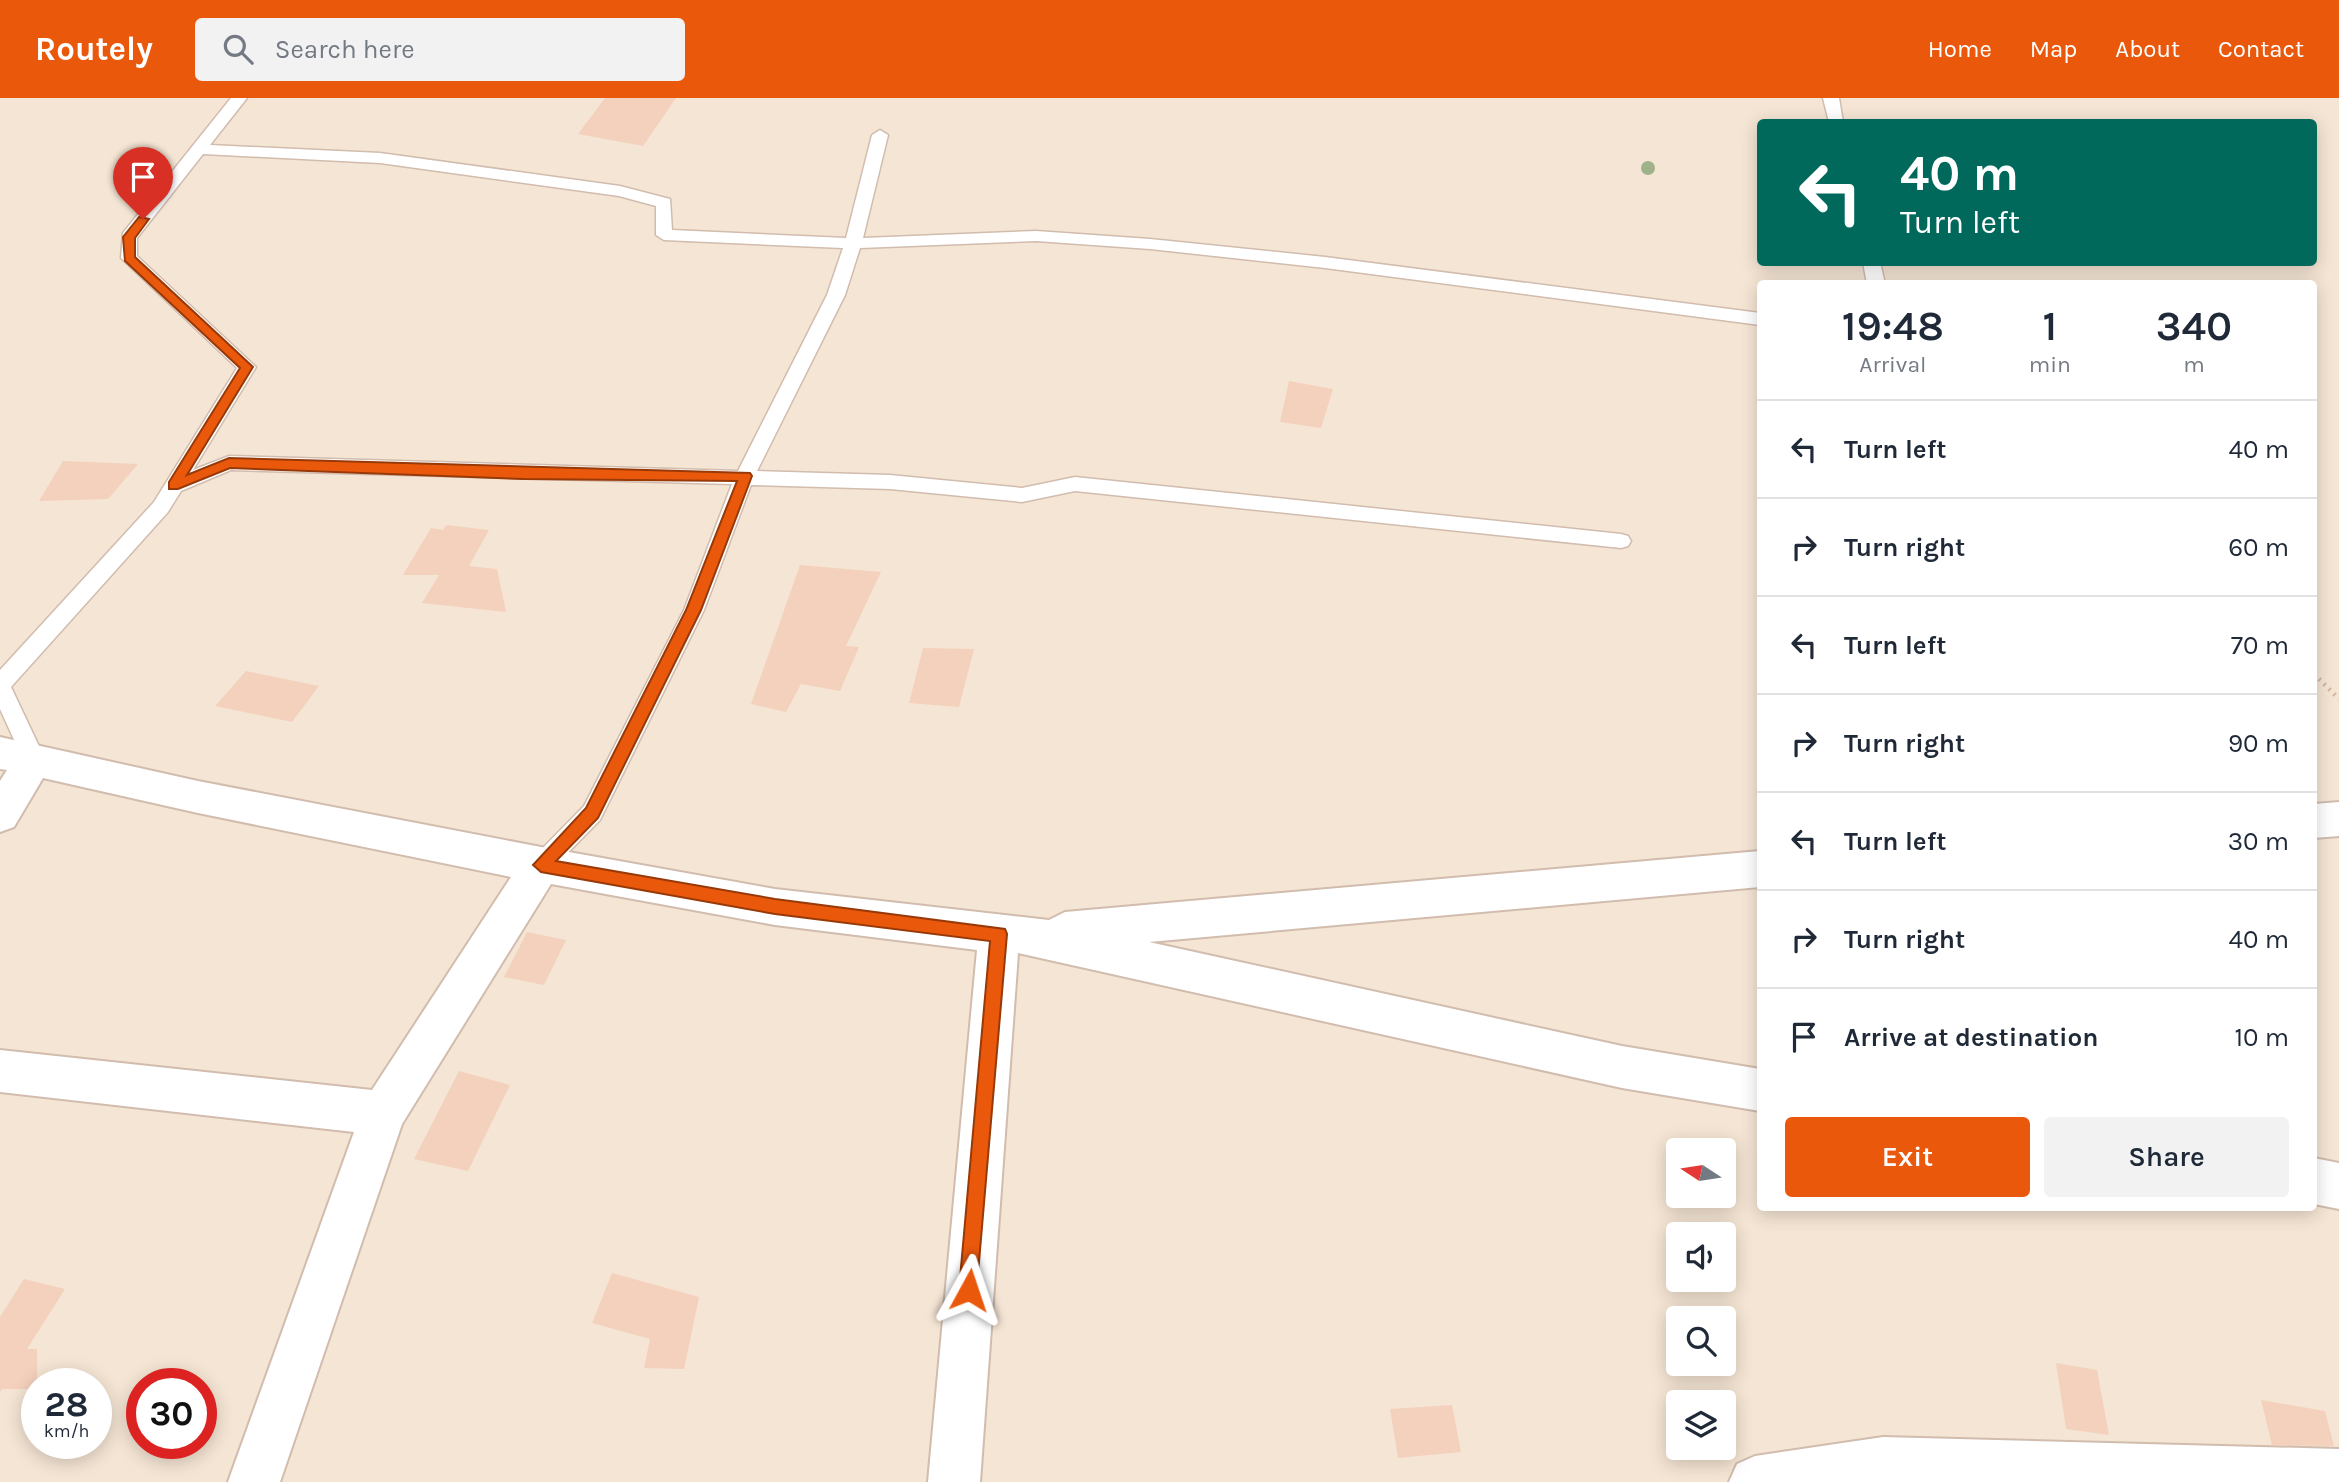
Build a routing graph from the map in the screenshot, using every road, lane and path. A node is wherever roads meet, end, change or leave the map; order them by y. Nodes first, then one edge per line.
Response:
1 (239, 98) edge
2 (1831, 98) edge
3 (1835, 119) edge
4 (880, 135) dead end
5 (199, 149) junction
6 (853, 243) junction
7 (1757, 319) edge
8 (746, 476) junction
9 (174, 486) junction
10 (1621, 541) dead end
11 (2317, 677) edge
12 (0, 686) edge
13 (2339, 699) edge
14 (17, 756) edge
15 (0, 816) edge
16 (2339, 818) edge
17 (2317, 821) edge
18 (541, 865) junction
19 (1757, 869) edge
20 (1013, 934) junction
21 (0, 1071) edge
22 (1757, 1090) edge
23 (383, 1113) junction
24 (2317, 1182) edge
25 (2339, 1186) edge
26 (2339, 1475) edge
27 (254, 1482) edge
28 (954, 1482) edge
29 (1755, 1482) edge

1 - 5 lane
2 - 3 lane
4 - 6 lane
5 - 6 lane
5 - 9 lane
6 - 7 lane
6 - 8 lane
8 - 9 lane
8 - 10 lane
8 - 18 lane
9 - 12 lane
11 - 13 path
12 - 14 lane
14 - 15 street
14 - 18 street
16 - 17 street
18 - 20 street
18 - 23 street
19 - 20 street
20 - 22 street
20 - 28 street
21 - 23 street
23 - 27 street
24 - 25 street
26 - 29 street

